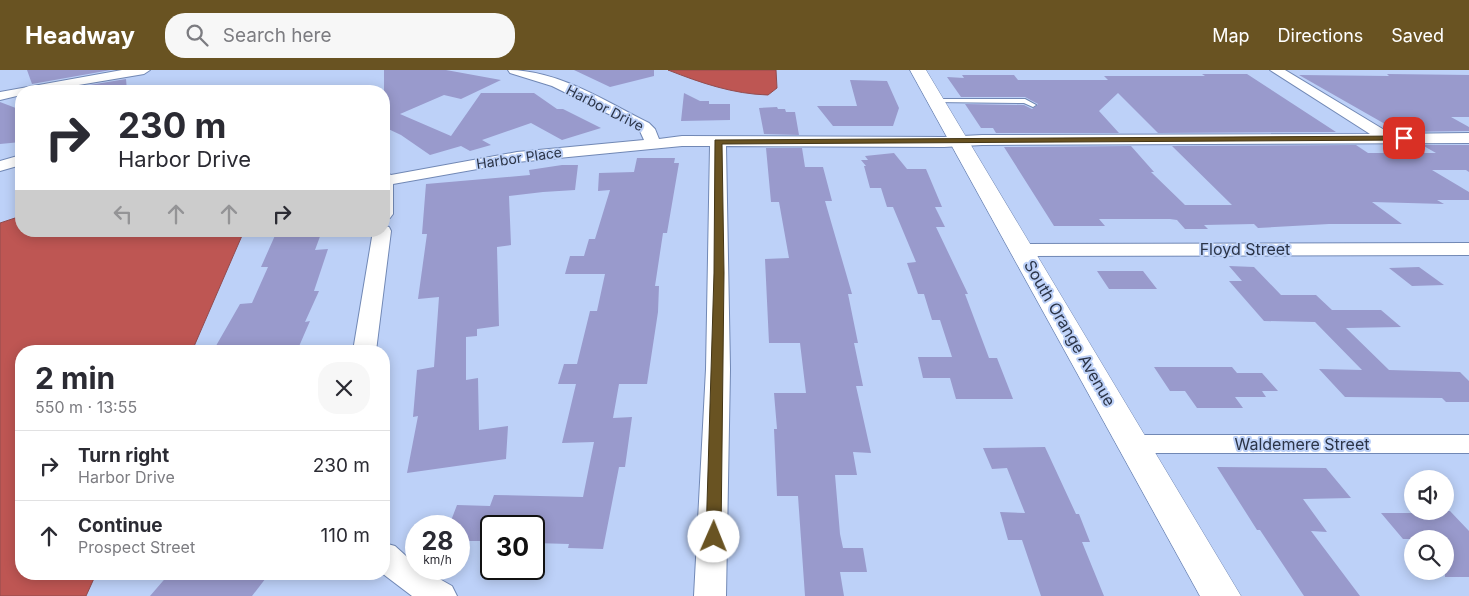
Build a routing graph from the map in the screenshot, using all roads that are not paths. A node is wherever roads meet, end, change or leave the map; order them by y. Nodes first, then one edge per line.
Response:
1 (144, 70) edge
2 (514, 70) edge
3 (918, 70) edge
4 (1276, 70) edge
5 (56, 85) edge
6 (15, 92) edge
7 (0, 96) edge
8 (936, 100) junction
9 (1033, 105) dead end
10 (1387, 138) junction
11 (1469, 138) edge
12 (959, 140) junction
13 (718, 141) junction
14 (653, 143) junction
15 (15, 162) edge
16 (0, 166) edge
17 (390, 177) edge
18 (381, 237) edge
19 (1469, 249) edge
20 (1022, 250) junction
21 (365, 345) edge
22 (1134, 444) junction
23 (1469, 444) edge
24 (390, 562) edge
25 (441, 596) edge
26 (710, 596) edge
27 (1221, 596) edge

1 - 5 street
2 - 14 street, Harbor Drive
3 - 8 street, South Orange Avenue
4 - 10 street
6 - 7 street
8 - 9 lane
8 - 12 street, South Orange Avenue
10 - 11 street, Harbor Drive
10 - 12 street, Harbor Drive
12 - 13 street, Harbor Drive
12 - 20 street, South Orange Avenue
13 - 14 street, Harbor Drive
13 - 26 street
14 - 17 street, Harbor Place
15 - 16 street
18 - 21 street
19 - 20 street, Floyd Street
20 - 22 street, South Orange Avenue
22 - 23 street, Waldemere Street
22 - 27 street, South Orange Avenue
24 - 25 street

